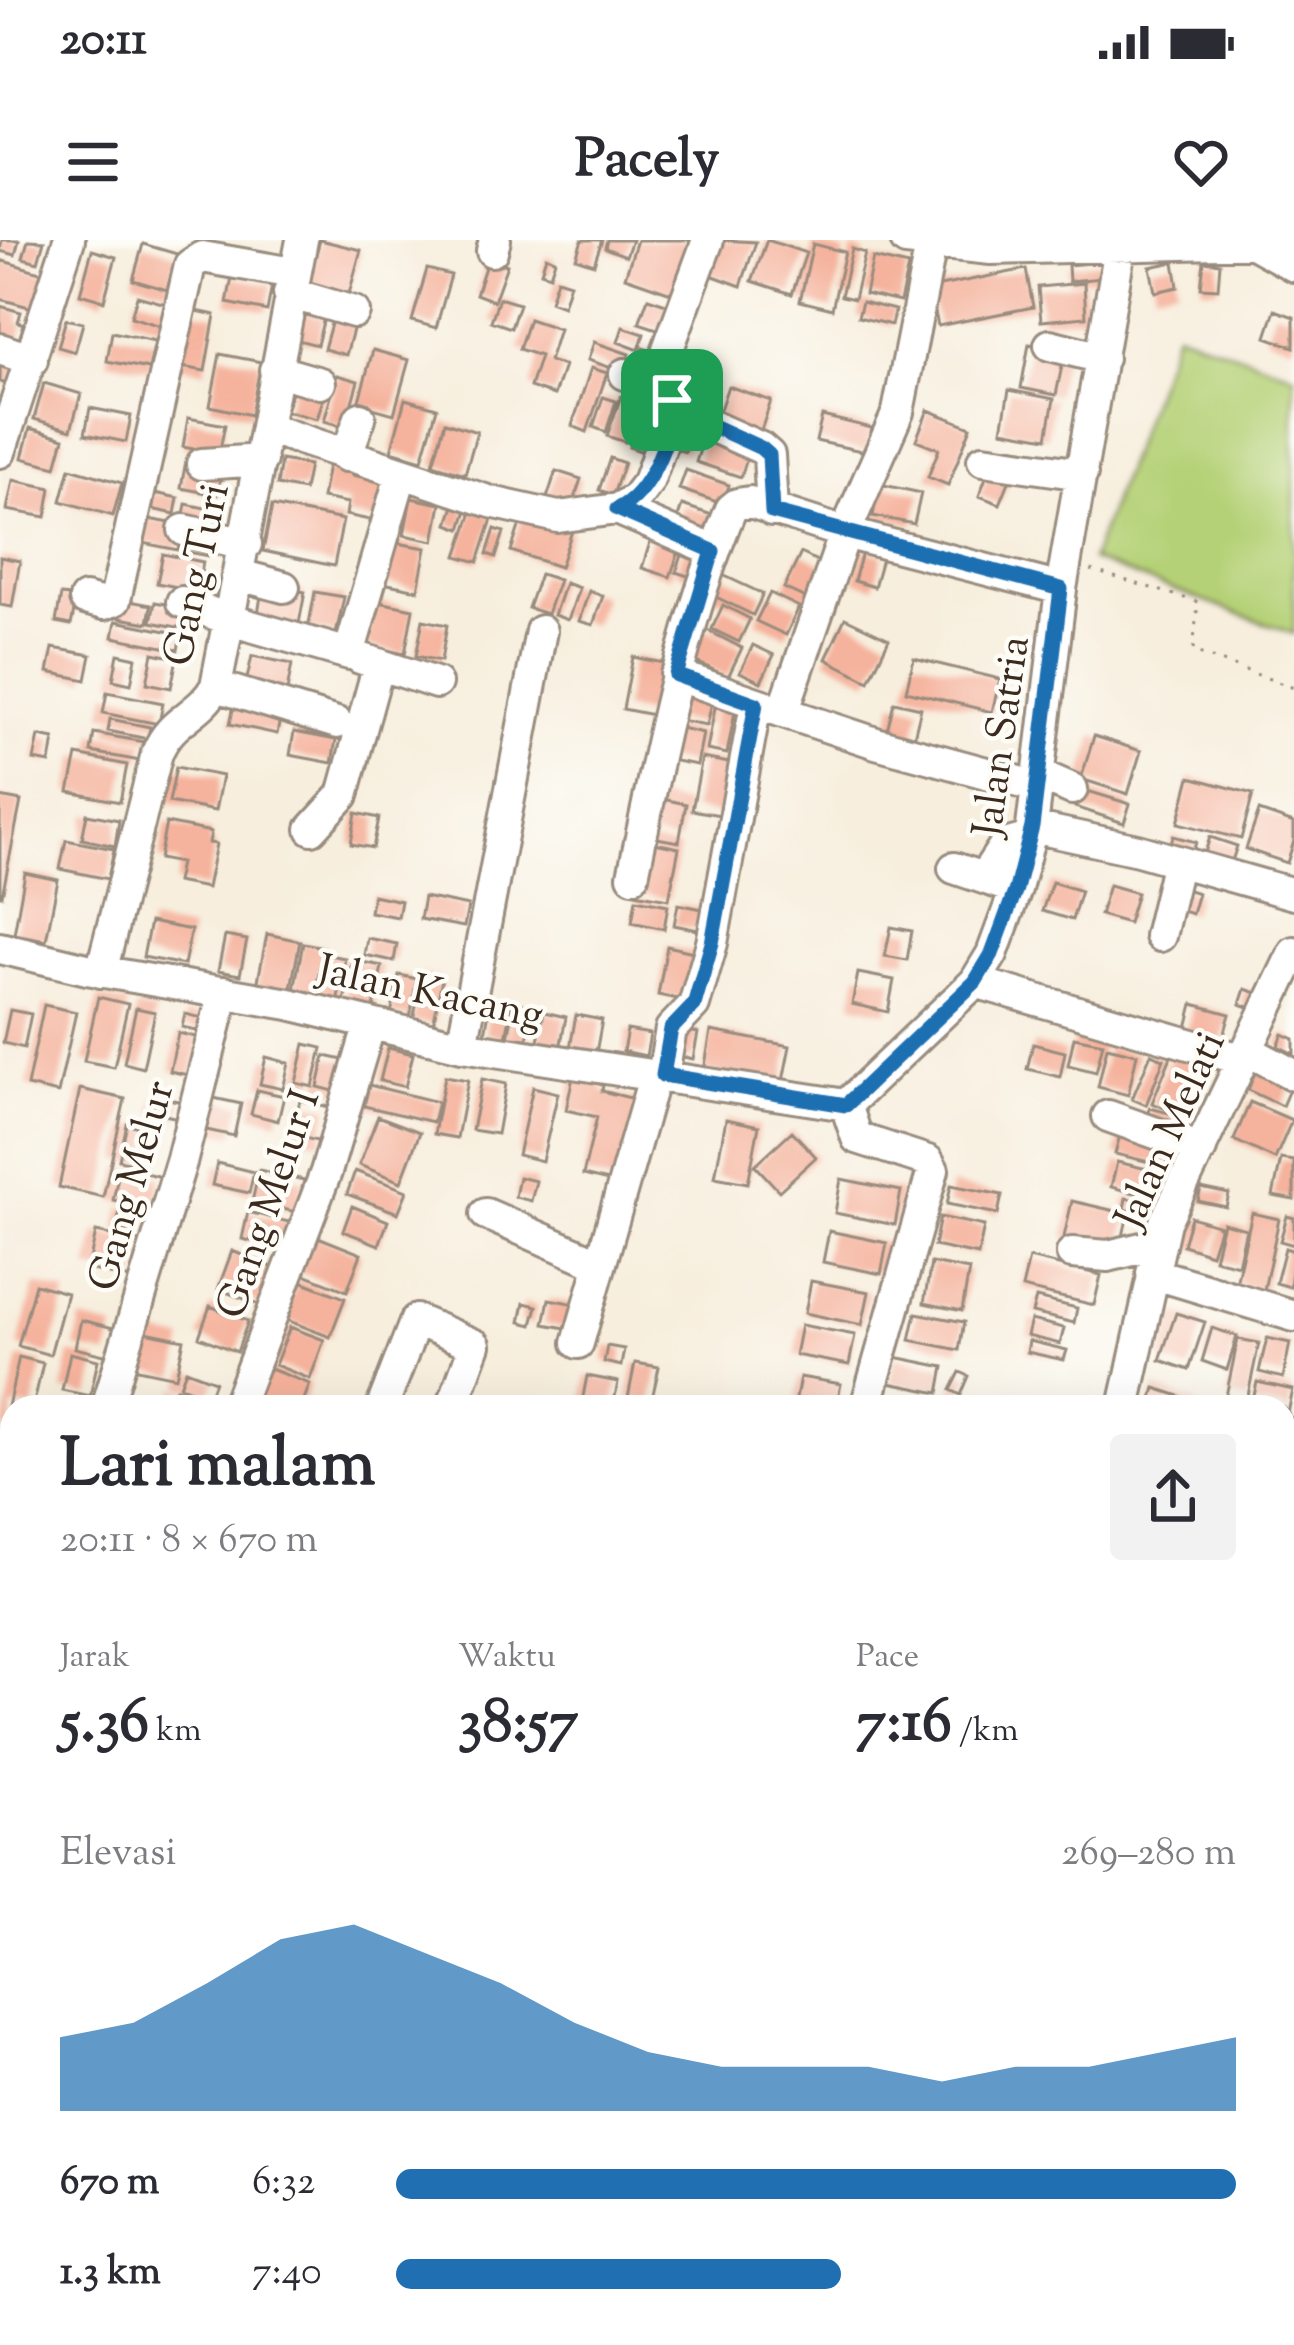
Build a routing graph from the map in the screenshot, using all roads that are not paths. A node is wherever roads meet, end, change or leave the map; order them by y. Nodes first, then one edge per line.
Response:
1 (69, 240) edge
2 (302, 240) edge
3 (709, 240) edge
4 (1294, 241) edge
5 (1230, 242) edge
6 (918, 243) edge
7 (1120, 247) junction
8 (1294, 266) edge
9 (291, 283) junction
10 (354, 312) dead end
11 (1050, 345) dead end
12 (0, 349) edge
13 (1102, 358) junction
14 (32, 359) junction
15 (275, 370) junction
16 (625, 374) dead end
17 (320, 383) dead end
18 (671, 393) junction
19 (360, 418) dead end
20 (266, 428) junction
21 (0, 452) edge
22 (346, 456) junction
23 (261, 460) junction
24 (983, 460) dead end
25 (202, 464) dead end
26 (1082, 474) junction
27 (401, 476) junction
28 (617, 509) junction
29 (772, 512) junction
30 (184, 530) dead end
31 (845, 533) junction
32 (713, 551) junction
33 (242, 560) junction
34 (1064, 576) junction
35 (284, 587) dead end
36 (85, 599) dead end
37 (182, 602) dead end
38 (230, 620) junction
39 (541, 631) dead end
40 (349, 653) junction
41 (379, 664) junction
42 (676, 675) junction
43 (436, 682) dead end
44 (216, 686) junction
45 (770, 708) junction
46 (337, 723) dead end
47 (1039, 781) junction
48 (1072, 789) dead end
49 (312, 829) dead end
50 (1031, 832) junction
51 (1178, 861) junction
52 (954, 868) dead end
53 (633, 876) dead end
54 (984, 877) junction
55 (1016, 889) junction
56 (1294, 894) edge
57 (1160, 936) dead end
58 (0, 948) edge
59 (1294, 952) edge
60 (101, 972) junction
61 (975, 982) junction
62 (224, 992) junction
63 (370, 1024) junction
64 (462, 1046) junction
65 (1247, 1056) junction
66 (659, 1074) junction
67 (1294, 1075) edge
68 (846, 1105) junction
69 (1108, 1116) dead end
70 (1201, 1149) junction
71 (486, 1214) dead end
72 (1072, 1253) dead end
73 (1155, 1258) junction
74 (600, 1264) junction
75 (1294, 1316) edge
76 (578, 1343) dead end
77 (111, 1395) edge
78 (242, 1395) edge
79 (387, 1395) edge
80 (456, 1395) edge
81 (869, 1395) edge
82 (1126, 1395) edge

1 - 14 street
2 - 9 street, Gang Turi
3 - 18 street
4 - 5 street
5 - 7 street
5 - 8 street
6 - 7 street
6 - 31 street
7 - 13 street, Jalan Satria
9 - 10 street
9 - 15 street, Gang Turi
9 - 36 street
11 - 13 street
12 - 14 street
13 - 26 street, Jalan Satria
14 - 21 street
15 - 17 street
15 - 20 street, Gang Turi
16 - 18 street
18 - 28 street
18 - 29 street
19 - 22 street
20 - 22 street
20 - 23 street, Gang Turi
22 - 27 street
23 - 25 street
23 - 33 street, Gang Turi
24 - 26 street
26 - 34 street, Jalan Satria
27 - 28 street
27 - 40 street
28 - 32 street
29 - 31 street
29 - 32 street
30 - 33 street
31 - 34 street
31 - 45 street
32 - 42 street
33 - 35 street
33 - 38 street, Gang Turi
34 - 47 street, Jalan Satria
37 - 38 street
38 - 40 street
38 - 44 street, Gang Turi
39 - 64 street
40 - 41 street
41 - 43 street
41 - 49 street
42 - 45 street
42 - 53 street
44 - 46 street
44 - 60 street, Gang Turi
45 - 47 street
45 - 66 street
47 - 48 street
47 - 50 street, Jalan Satria
50 - 51 street
50 - 54 street
50 - 55 street, Jalan Satria
51 - 56 street
51 - 57 street
52 - 54 street
54 - 55 street
55 - 61 street, Jalan Satria
58 - 60 street, Jalan Kacang
59 - 65 street, Jalan Melati
60 - 62 street, Jalan Kacang
61 - 65 street
61 - 68 street, Jalan Satria
62 - 63 street, Jalan Kacang
62 - 77 street, Gang Melur
63 - 64 street, Jalan Kacang
63 - 78 street, Gang Melur I
64 - 66 street, Jalan Kacang
65 - 67 street
65 - 70 street, Jalan Melati
66 - 68 street, Jalan Kacang
66 - 74 street
68 - 81 street
69 - 70 street
70 - 73 street, Jalan Melati
71 - 74 street
72 - 73 street
73 - 75 street, Jalan Melati
73 - 82 street
74 - 76 street
79 - 80 street

